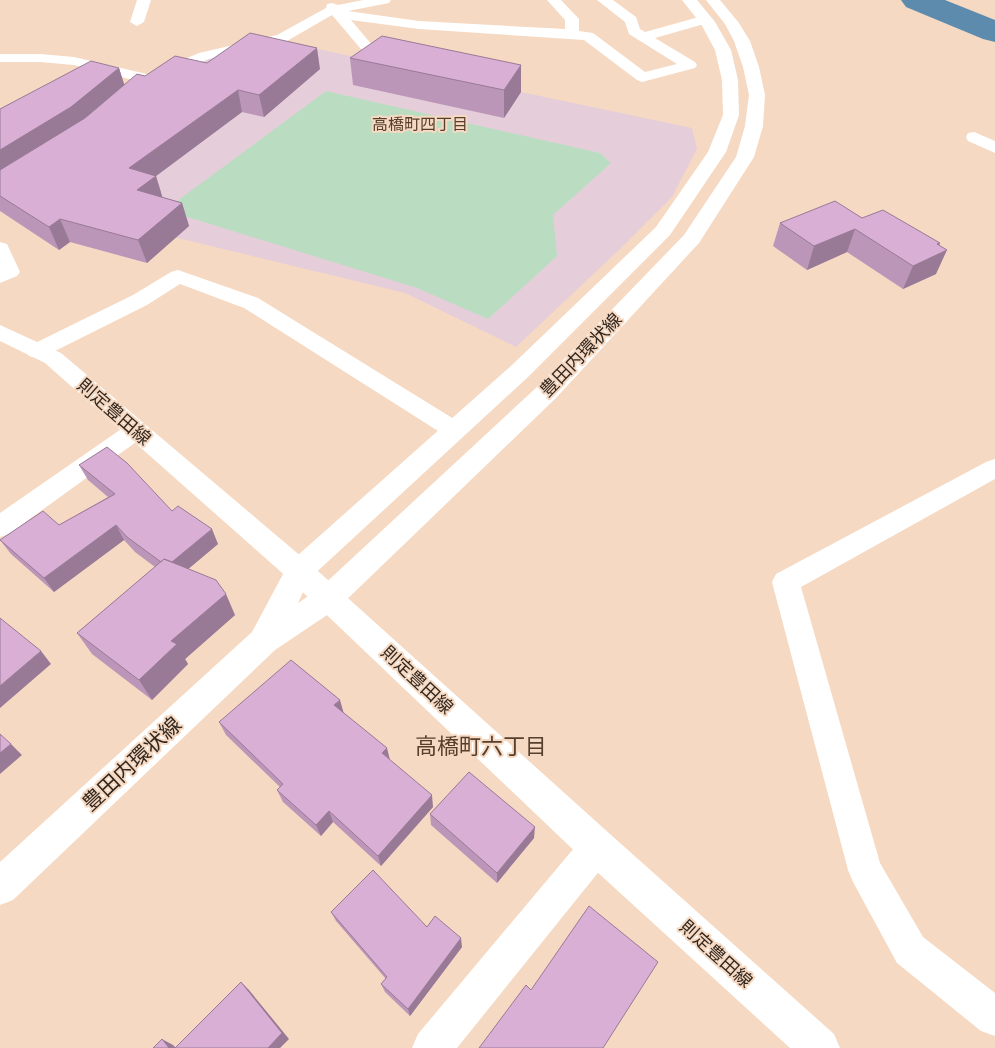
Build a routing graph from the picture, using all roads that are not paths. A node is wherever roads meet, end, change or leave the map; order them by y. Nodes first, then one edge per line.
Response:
1 (144, 0) edge
2 (384, 0) edge
3 (554, 0) edge
4 (604, 0) edge
5 (688, 0) edge
6 (333, 8) edge
7 (709, 10) edge
8 (137, 22) dead end
9 (572, 34) junction
10 (643, 37) junction
11 (371, 52) edge
12 (0, 58) edge
13 (153, 80) junction
14 (138, 93) edge
15 (974, 137) dead end
16 (995, 148) edge
17 (0, 248) edge
18 (0, 277) edge
19 (0, 332) edge
20 (37, 351) junction
21 (454, 430) junction
22 (135, 431) junction
23 (995, 468) edge
24 (0, 528) edge
25 (299, 571) junction
26 (329, 598) junction
27 (264, 642) junction
28 (597, 847) junction
29 (0, 887) edge
30 (995, 1017) edge
31 (432, 1048) edge
32 (820, 1048) edge

1 - 8 street
2 - 6 street
3 - 9 street
4 - 10 street
5 - 7 street, 豊田内環状線
6 - 9 street
6 - 11 street
6 - 13 street
7 - 10 street
7 - 21 street, 豊田内環状線
7 - 26 street, 豊田内環状線
9 - 10 street
12 - 13 street
13 - 14 street
15 - 16 street
17 - 18 street
19 - 20 street, 則定豊田線
20 - 21 street
20 - 22 street, 則定豊田線
21 - 25 street, 豊田内環状線
22 - 24 street
22 - 25 street, 則定豊田線
23 - 30 street
25 - 26 street, 則定豊田線
25 - 27 street, 豊田内環状線
26 - 27 street, 豊田内環状線
26 - 28 street, 則定豊田線
27 - 29 street, 豊田内環状線
28 - 31 street
28 - 32 street, 則定豊田線

